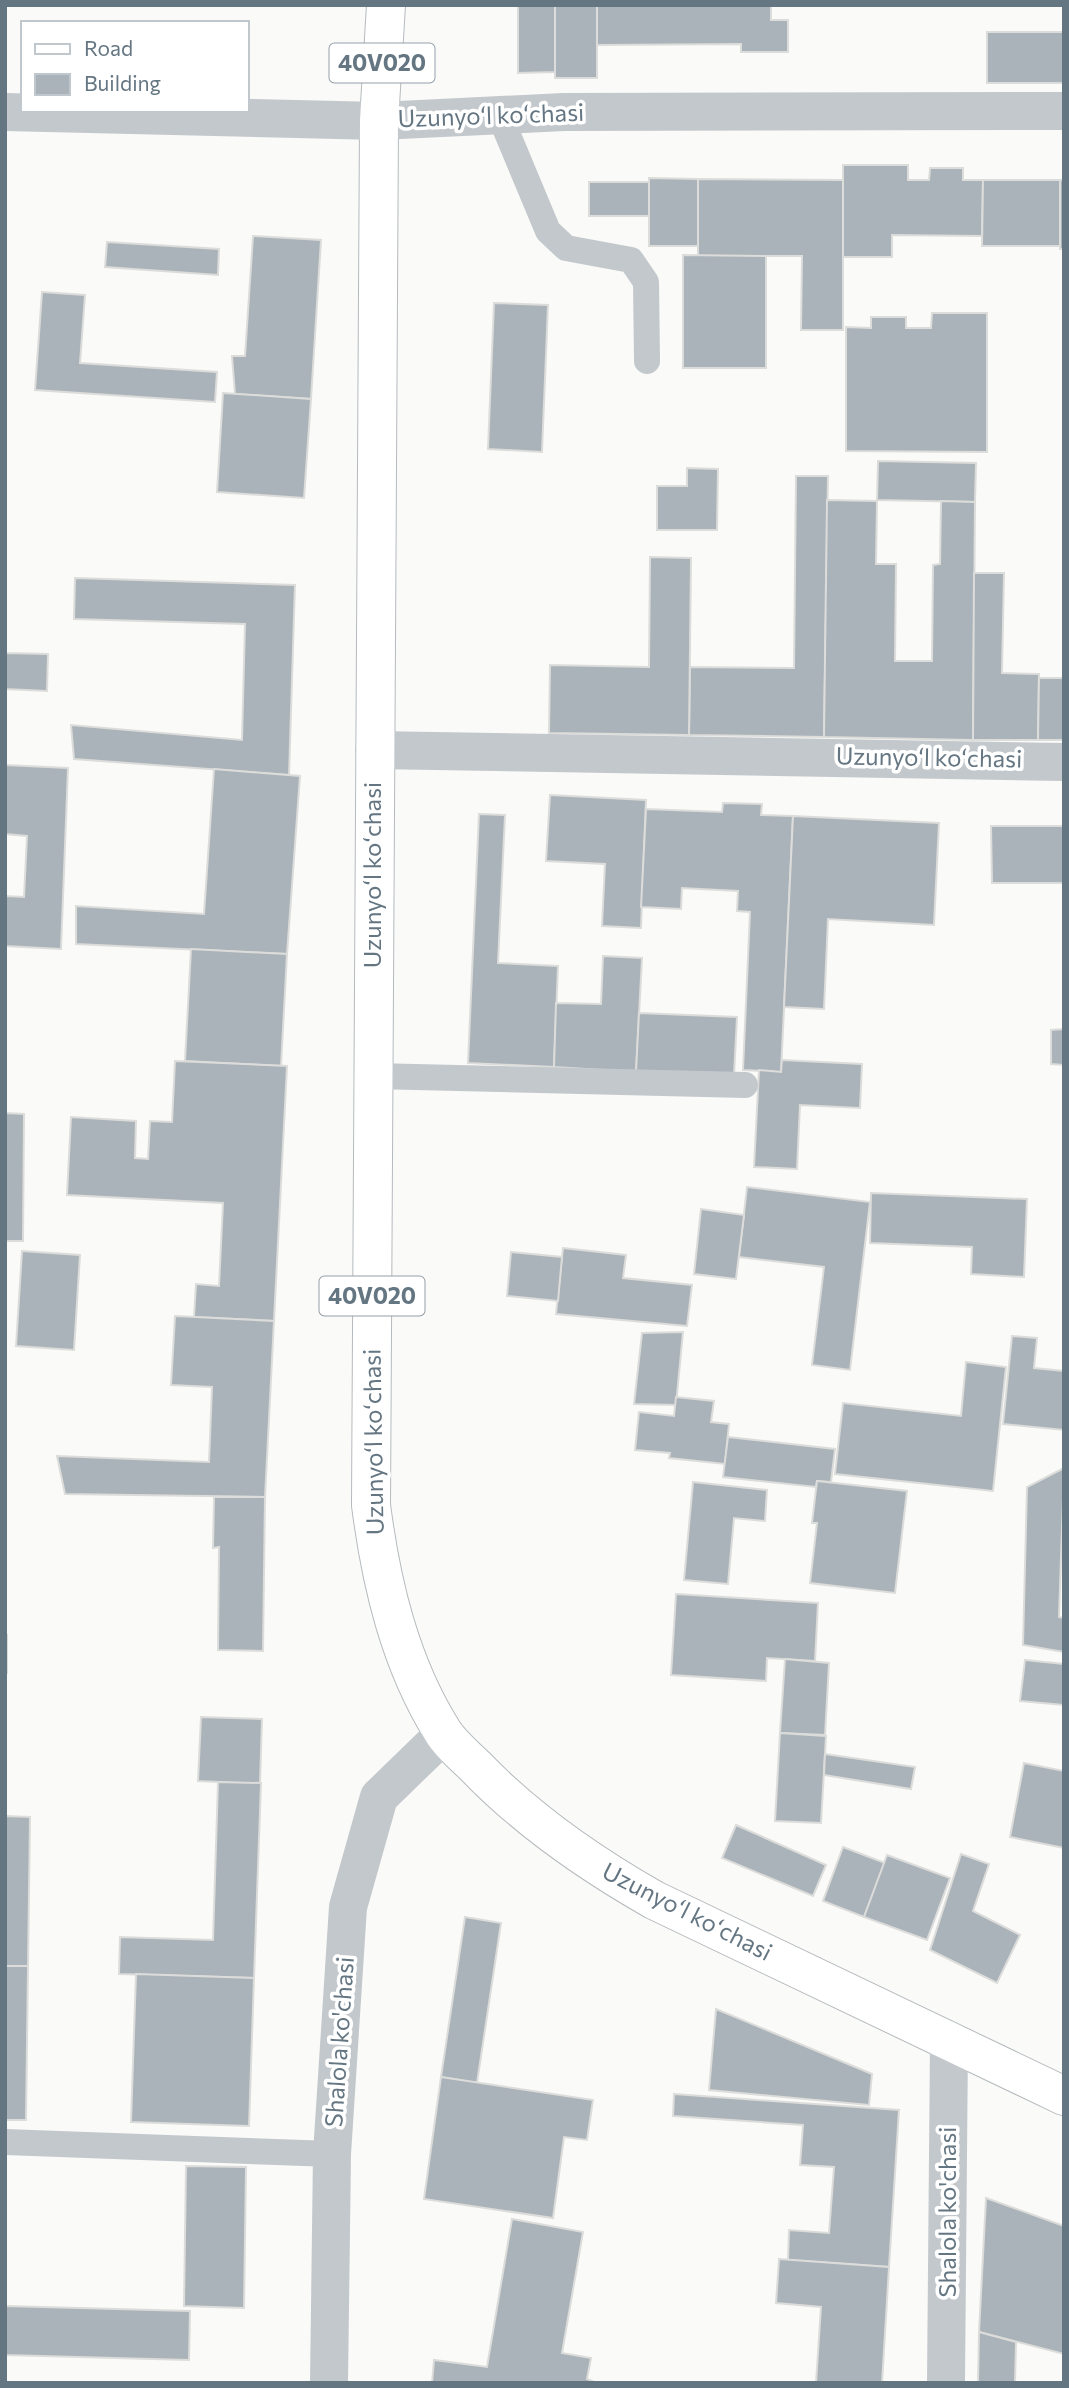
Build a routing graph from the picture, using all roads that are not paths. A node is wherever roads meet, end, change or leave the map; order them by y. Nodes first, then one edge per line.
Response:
1 (386, 5) edge
2 (1064, 111) edge
3 (42, 112) edge
4 (500, 116) junction
5 (379, 121) junction
6 (648, 361) dead end
7 (374, 750) junction
8 (1064, 762) edge
9 (373, 1076) junction
10 (745, 1085) dead end
11 (444, 1734) junction
12 (949, 2040) junction
13 (1064, 2096) edge
14 (5, 2142) edge
15 (332, 2154) junction
16 (329, 2383) edge
17 (946, 2383) edge

1 - 5 main road, 40V020
2 - 4 street, Uzunyoʻl koʻchasi
3 - 5 street
4 - 5 street, Uzunyoʻl koʻchasi
4 - 6 lane
5 - 7 main road, Uzunyoʻl koʻchasi / 40V020
7 - 8 street, Uzunyoʻl koʻchasi
7 - 9 main road, Uzunyoʻl koʻchasi / 40V020
9 - 10 lane
9 - 11 main road, Uzunyoʻl koʻchasi / 40V020
11 - 12 main road, Uzunyoʻl koʻchasi / 40V020
11 - 15 street, Shalola ko'chasi
12 - 13 main road, Uzunyoʻl koʻchasi / 40V020
12 - 17 street, Shalola ko'chasi
14 - 15 lane
15 - 16 street, Shalola ko'chasi

